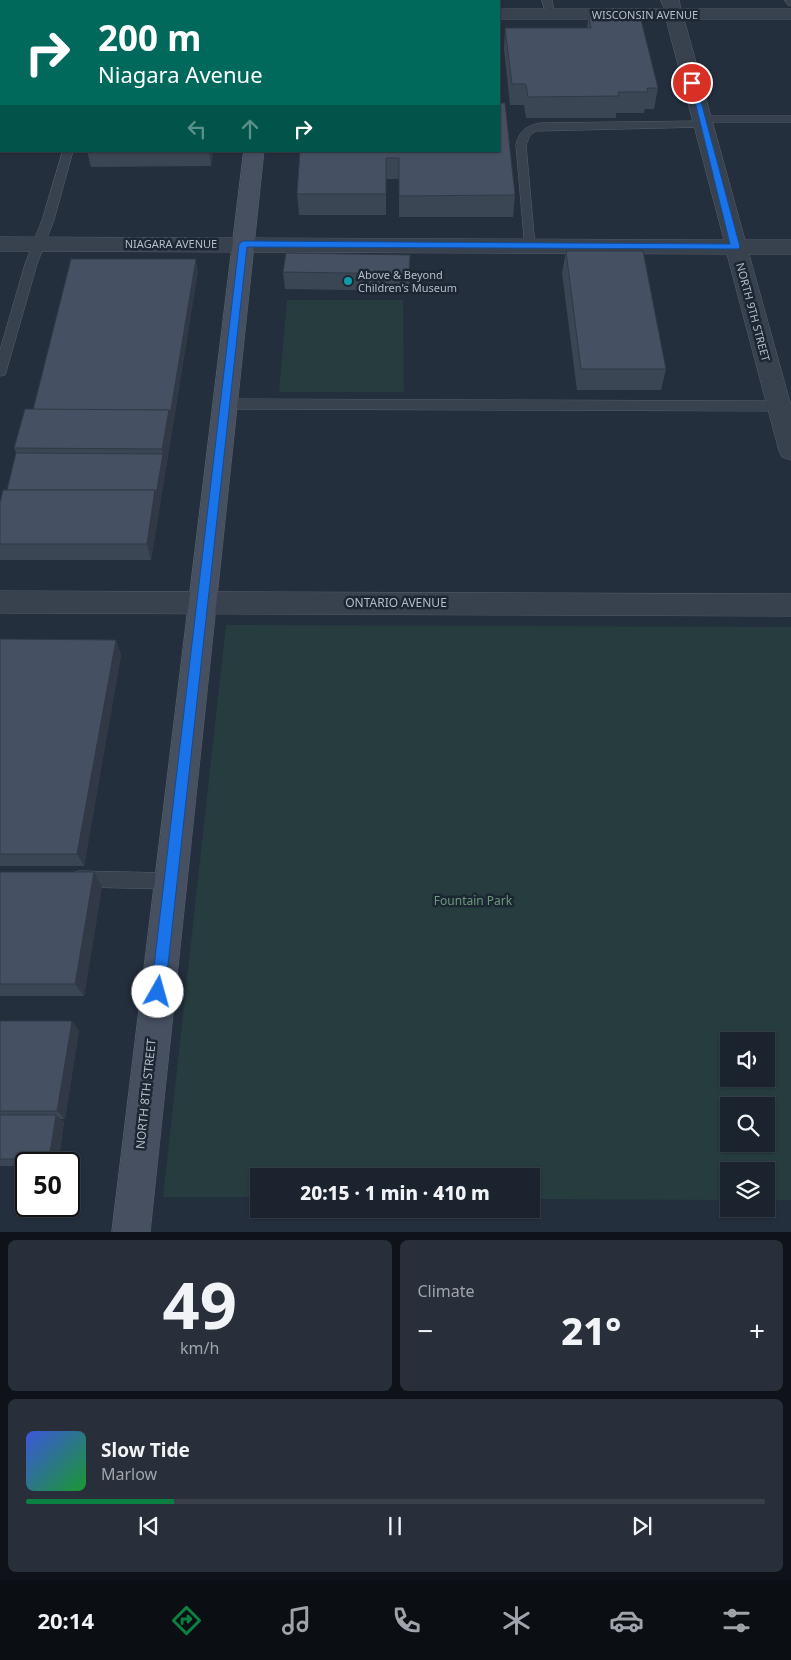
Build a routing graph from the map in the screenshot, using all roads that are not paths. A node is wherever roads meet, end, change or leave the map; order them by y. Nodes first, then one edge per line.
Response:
1 (548, 7) edge
2 (672, 7) edge
3 (500, 14) edge
4 (791, 14) edge
5 (791, 119) edge
6 (703, 121) junction
7 (68, 152) edge
8 (254, 152) edge
9 (0, 244) edge
10 (38, 244) junction
11 (243, 244) junction
12 (529, 246) junction
13 (735, 247) junction
14 (791, 247) edge
15 (0, 372) edge
16 (225, 404) junction
17 (779, 406) junction
18 (790, 443) edge
19 (0, 602) edge
20 (202, 603) junction
21 (791, 605) edge
22 (58, 879) edge
23 (171, 881) junction
24 (130, 1232) edge

1 - 2 street, WISCONSIN AVENUE
1 - 3 street, WISCONSIN AVENUE
2 - 4 street, WISCONSIN AVENUE
2 - 6 street, NORTH 9TH STREET
5 - 6 lane
6 - 12 lane
6 - 13 street, NORTH 9TH STREET
7 - 10 lane
8 - 11 main road, NORTH 8TH STREET
9 - 10 street, NIAGARA AVENUE
10 - 11 street, NIAGARA AVENUE
10 - 15 lane
11 - 12 street, NIAGARA AVENUE
11 - 16 main road, NORTH 8TH STREET
12 - 13 street, NIAGARA AVENUE
13 - 14 street, NIAGARA AVENUE
13 - 17 street, NORTH 9TH STREET
16 - 17 lane
16 - 20 main road, NORTH 8TH STREET
17 - 18 street, NORTH 9TH STREET
19 - 20 street, ONTARIO AVENUE
20 - 21 street, ONTARIO AVENUE
20 - 23 main road, NORTH 8TH STREET
22 - 23 lane
23 - 24 main road, NORTH 8TH STREET

